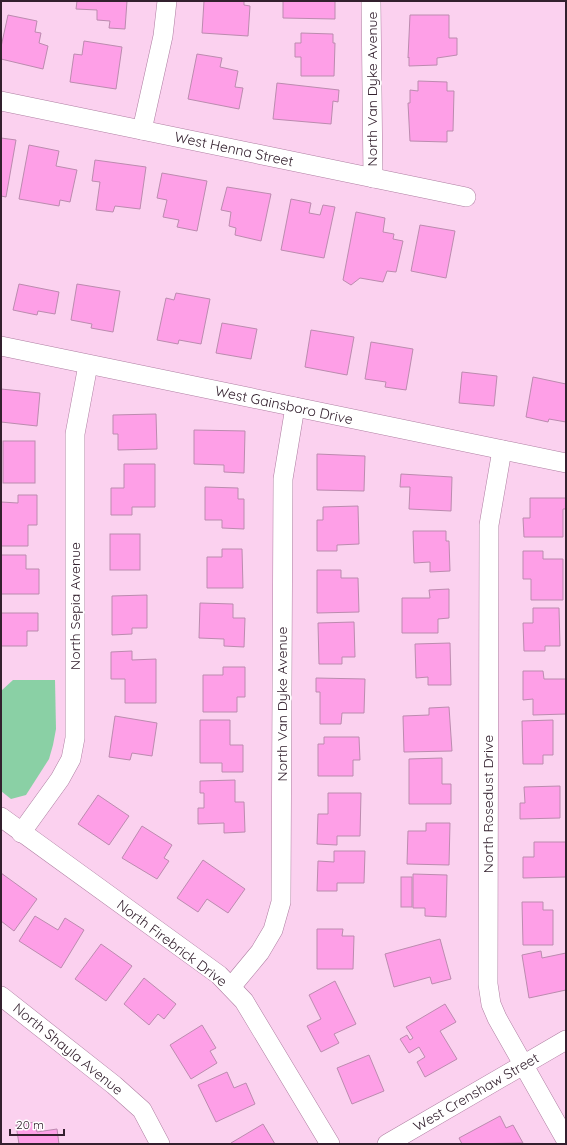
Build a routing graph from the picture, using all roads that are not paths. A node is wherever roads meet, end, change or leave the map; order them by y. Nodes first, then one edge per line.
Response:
1 (167, 1) edge
2 (371, 1) edge
3 (1, 101) edge
4 (142, 130) junction
5 (372, 178) junction
6 (466, 198) dead end
7 (1, 346) edge
8 (88, 365) junction
9 (295, 407) junction
10 (502, 450) junction
11 (566, 463) edge
12 (1, 817) edge
13 (21, 832) junction
14 (230, 987) junction
15 (1, 996) edge
16 (566, 1040) edge
17 (522, 1065) junction
18 (566, 1140) edge
19 (160, 1144) edge
20 (330, 1144) edge
21 (387, 1144) edge

1 - 4 street
2 - 5 street, North Van Dyke Avenue
3 - 4 street, West Henna Street
4 - 5 street, West Henna Street
5 - 6 street, West Henna Street
7 - 8 street, West Gainsboro Drive
8 - 9 street, West Gainsboro Drive
8 - 13 street, North Sepia Avenue
9 - 10 street, West Gainsboro Drive
9 - 14 street, North Van Dyke Avenue
10 - 11 street, West Gainsboro Drive
10 - 17 street, North Rosedust Drive
12 - 13 street, North Firebrick Drive
13 - 14 street, North Firebrick Drive
14 - 20 street, North Firebrick Drive
15 - 19 street, North Shayla Avenue
16 - 17 street, West Crenshaw Street
17 - 18 street, North Rosedust Drive
17 - 21 street, West Crenshaw Street

